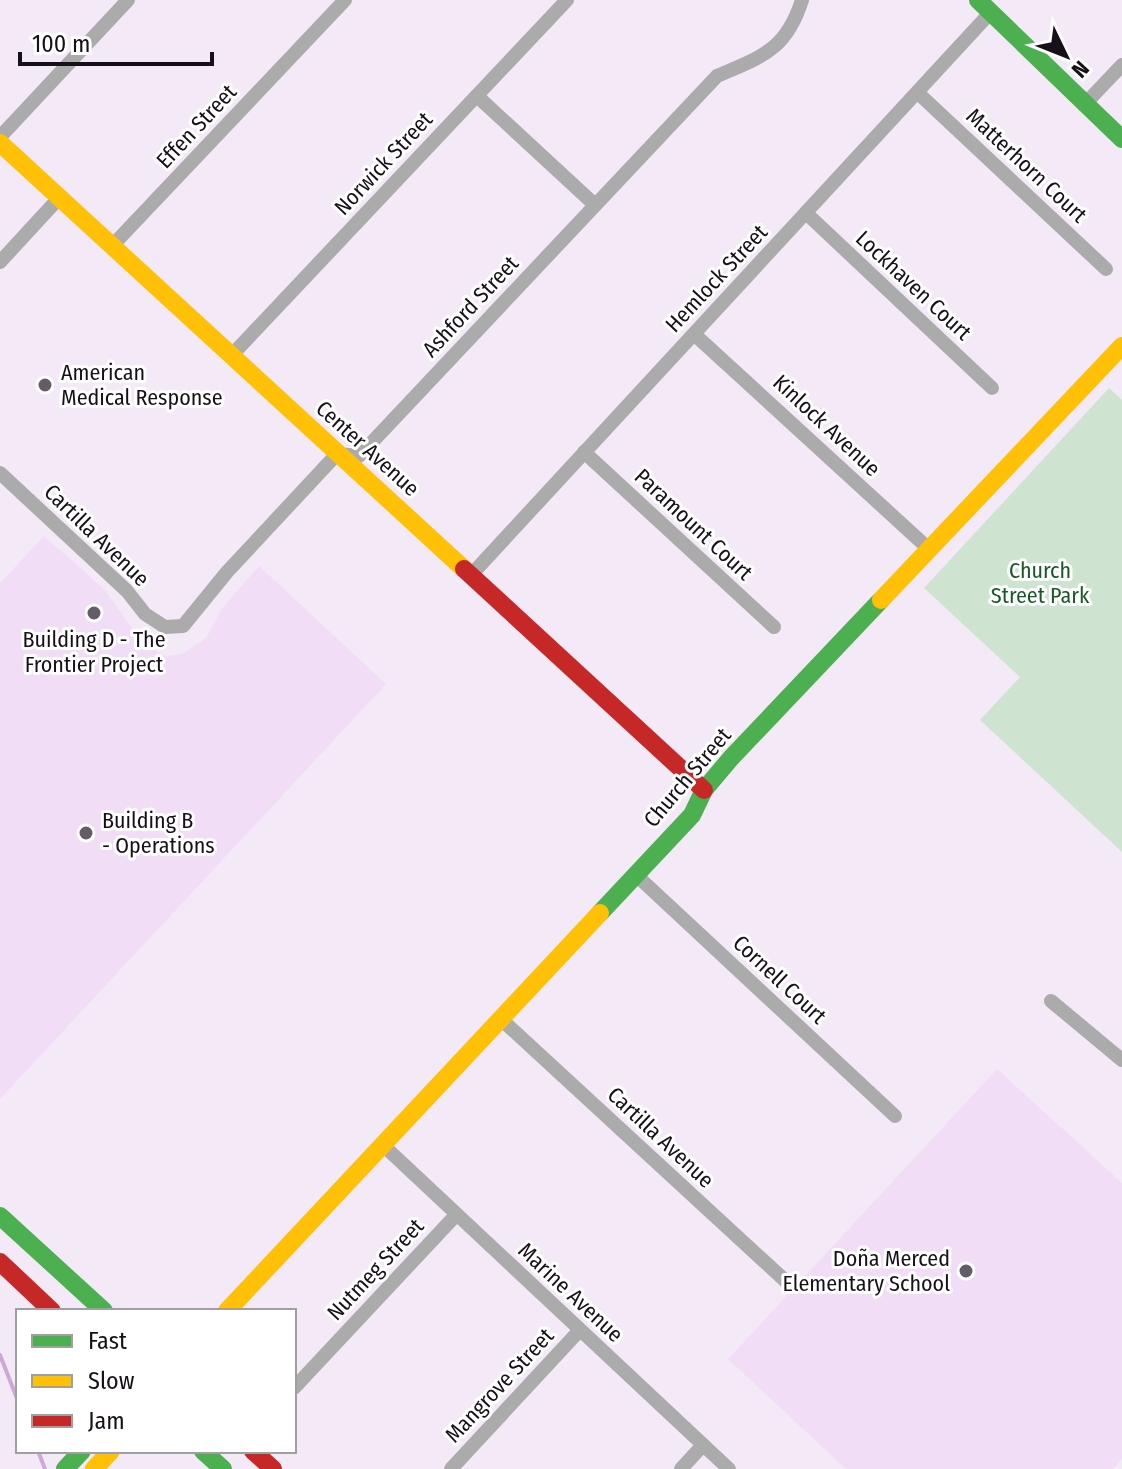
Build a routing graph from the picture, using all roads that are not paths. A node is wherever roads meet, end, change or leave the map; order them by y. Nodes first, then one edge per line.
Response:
1 (128, 0) edge
2 (345, 0) edge
3 (567, 0) edge
4 (802, 0) edge
5 (984, 6) edge
6 (1122, 65) edge
7 (918, 93) junction
8 (477, 96) junction
9 (1084, 105) junction
10 (0, 137) edge
11 (1122, 139) edge
12 (0, 143) edge
13 (59, 198) junction
14 (595, 205) junction
15 (806, 213) junction
16 (112, 246) junction
17 (0, 262) edge
18 (1106, 269) dead end
19 (694, 334) junction
20 (1122, 346) edge
21 (231, 356) junction
22 (992, 388) dead end
23 (584, 452) junction
24 (337, 454) junction
25 (0, 473) edge
26 (930, 550) junction
27 (472, 574) junction
28 (165, 627) joint
29 (774, 627) dead end
30 (704, 790) junction
31 (635, 874) junction
32 (1051, 1001) dead end
33 (502, 1020) junction
34 (1122, 1038) edge
35 (1116, 1055) edge
36 (895, 1116) dead end
37 (384, 1146) junction
38 (456, 1215) junction
39 (0, 1216) edge
40 (0, 1262) edge
41 (791, 1286) dead end
42 (50, 1309) edge
43 (102, 1309) edge
44 (229, 1309) edge
45 (579, 1331) junction
46 (296, 1386) edge
47 (703, 1445) junction
48 (80, 1453) edge
49 (109, 1453) edge
50 (205, 1453) edge
51 (255, 1453) edge
52 (65, 1469) edge
53 (94, 1469) edge
54 (223, 1469) edge
55 (273, 1469) edge
56 (451, 1469) edge
57 (681, 1469) edge
58 (729, 1469) edge

1 - 10 street
2 - 16 street, Effen Street
3 - 8 street, Norwick Street
4 - 14 street, Ashford Street
5 - 7 street, Hemlock Street
5 - 9 street
6 - 9 street
7 - 15 street, Hemlock Street
7 - 18 street, Matterhorn Court
8 - 14 street
8 - 21 street, Norwick Street
9 - 11 street
12 - 13 street, Center Avenue
13 - 16 street, Center Avenue
13 - 17 street
14 - 24 street, Ashford Street
15 - 19 street, Hemlock Street
15 - 22 street, Lockhaven Court
16 - 21 street, Center Avenue
19 - 23 street, Hemlock Street
19 - 26 street, Kinlock Avenue
20 - 26 street, Church Street
21 - 24 street, Center Avenue
23 - 27 street, Hemlock Street
23 - 29 street, Paramount Court
24 - 27 street, Center Avenue
24 - 28 street, Ashford Street
25 - 28 street, Cartilla Avenue
26 - 30 street, Church Street
27 - 30 street, Center Avenue
30 - 31 street, Church Street
31 - 33 street, Church Street
31 - 36 street, Cornell Court
32 - 35 street
33 - 37 street, Church Street
33 - 41 street, Cartilla Avenue
34 - 35 street
37 - 38 street, Marine Avenue
37 - 44 street, Church Street
38 - 45 street, Marine Avenue
38 - 46 street, Nutmeg Street
39 - 43 street
40 - 42 street
45 - 47 street, Marine Avenue
45 - 56 street, Mangrove Street
47 - 57 street
47 - 58 street, Marine Avenue
48 - 52 street
49 - 53 street
50 - 54 street
51 - 55 street

